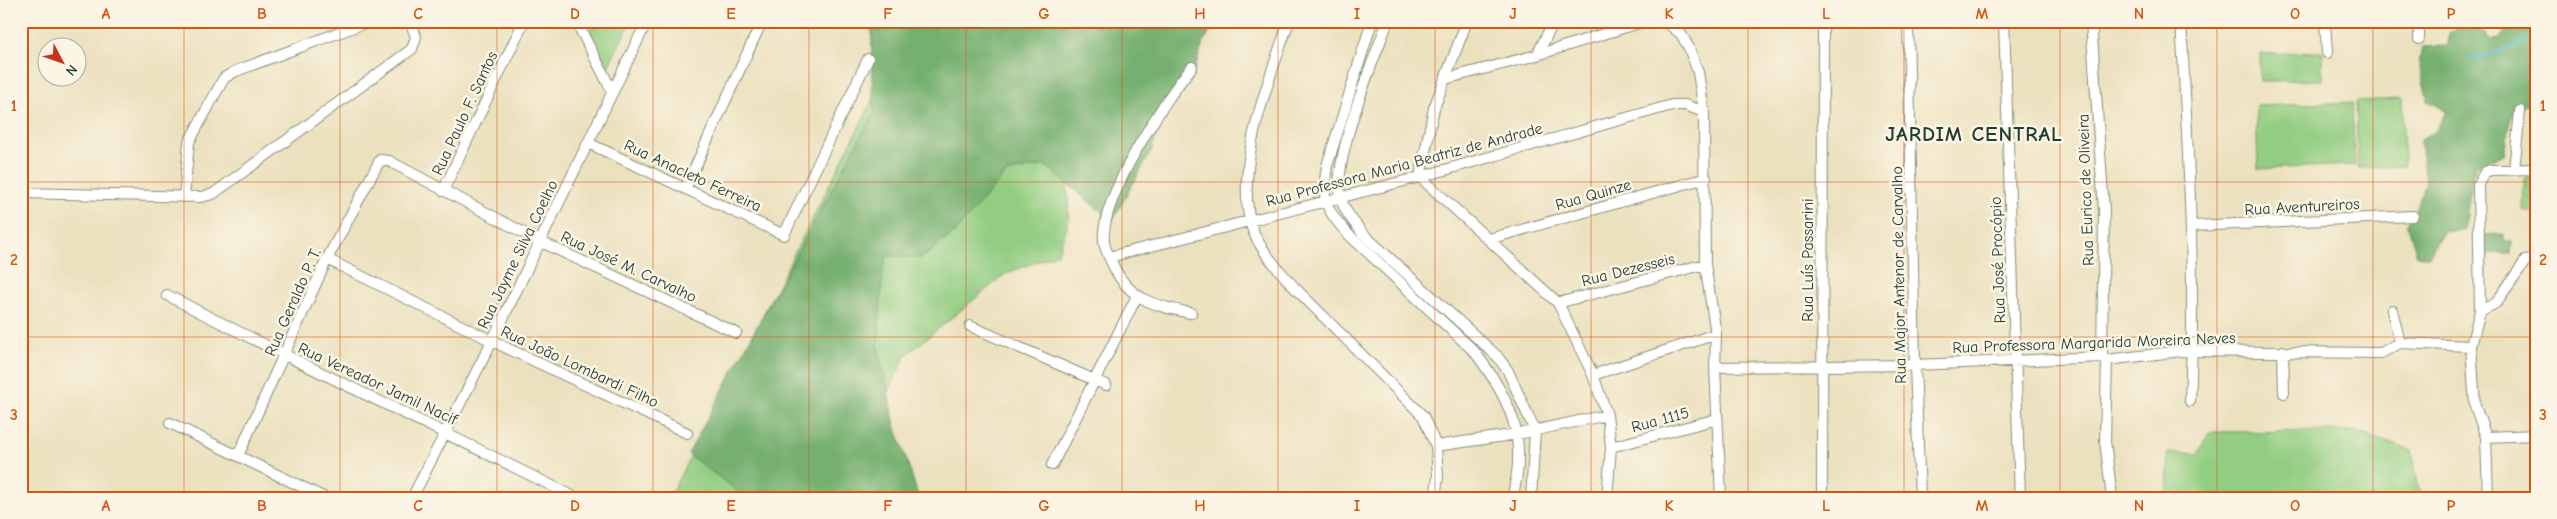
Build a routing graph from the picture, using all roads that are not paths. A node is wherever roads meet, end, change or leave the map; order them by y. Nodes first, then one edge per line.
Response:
1 (370, 21) edge
2 (410, 21) edge
3 (524, 21) edge
4 (647, 21) edge
5 (762, 21) edge
6 (1289, 21) edge
7 (1372, 21) edge
8 (1388, 21) edge
9 (1467, 21) edge
10 (1554, 21) edge
11 (1645, 21) edge
12 (1665, 21) edge
13 (1823, 21) edge
14 (1908, 21) edge
15 (2004, 21) edge
16 (2091, 21) edge
17 (2181, 21) edge
18 (2325, 21) edge
19 (2419, 21) edge
20 (580, 23) edge
21 (2419, 39) dead end
22 (2327, 53) dead end
23 (1536, 55) junction
24 (868, 59) dead end
25 (1192, 67) dead end
26 (1445, 79) junction
27 (612, 91) junction
28 (2520, 111) dead end
29 (1704, 112) junction
30 (588, 143) junction
31 (377, 163) joint
32 (2536, 169) edge
33 (2514, 170) junction
34 (1420, 177) junction
35 (1706, 178) junction
36 (686, 187) junction
37 (443, 191) junction
38 (21, 193) edge
39 (1340, 196) junction
40 (184, 197) junction
41 (1324, 201) junction
42 (2413, 216) dead end
43 (1250, 222) junction
44 (2192, 226) junction
45 (1489, 239) junction
46 (540, 240) junction
47 (1109, 257) junction
48 (2536, 258) edge
49 (327, 259) junction
50 (1705, 264) junction
51 (167, 295) dead end
52 (1137, 296) junction
53 (1558, 303) junction
54 (2392, 310) dead end
55 (2480, 311) junction
56 (1191, 313) dead end
57 (970, 326) dead end
58 (736, 333) dead end
59 (1716, 334) junction
60 (492, 341) junction
61 (2400, 343) junction
62 (2471, 346) junction
63 (2193, 351) junction
64 (2283, 351) junction
65 (284, 355) junction
66 (2105, 358) junction
67 (2016, 359) junction
68 (1915, 365) junction
69 (1821, 366) junction
70 (1715, 368) junction
71 (1593, 375) junction
72 (1095, 380) junction
73 (1106, 385) dead end
74 (2284, 393) dead end
75 (2190, 401) dead end
76 (1607, 415) junction
77 (1717, 419) junction
78 (170, 423) dead end
79 (1535, 431) junction
80 (446, 432) junction
81 (687, 433) dead end
82 (1518, 434) junction
83 (2536, 435) edge
84 (2486, 437) junction
85 (1436, 446) junction
86 (1610, 448) junction
87 (238, 456) junction
88 (1052, 466) dead end
89 (325, 498) edge
90 (412, 498) edge
91 (576, 498) edge
92 (1435, 498) edge
93 (1512, 498) edge
94 (1531, 498) edge
95 (1606, 498) edge
96 (1721, 498) edge
97 (1822, 498) edge
98 (1920, 498) edge
99 (2020, 498) edge
100 (2112, 498) edge
101 (2488, 498) edge

1 - 40 street
2 - 40 street
3 - 37 street, Rua Paulo F. Santos
4 - 27 street, Rua Jayme Silva Coelho
5 - 36 street
6 - 43 street
7 - 41 street
8 - 39 street
9 - 26 street
10 - 23 street
11 - 23 street
12 - 29 street
13 - 69 street, Rua Luís Passarini
14 - 68 street, Rua Major Antenor de Carvalho
15 - 67 street, Rua José Procópio
16 - 66 street, Rua Eurico de Oliveira
17 - 44 street
18 - 22 street
19 - 21 street
20 - 27 street
23 - 26 street
24 - 36 street, Rua Anacleto Ferreira
25 - 47 street
26 - 34 street
27 - 30 street, Rua Jayme Silva Coelho
28 - 33 street
29 - 34 street, Rua Professora Maria Beatriz de Andrade
29 - 35 street
30 - 36 street, Rua Anacleto Ferreira
30 - 46 street, Rua Jayme Silva Coelho
31 - 37 street, Rua José M. Carvalho
31 - 49 street, Rua Geraldo P. T.
32 - 33 street
33 - 55 street
34 - 39 street, Rua Professora Maria Beatriz de Andrade
34 - 45 street
35 - 45 street, Rua Quinze
35 - 50 street
37 - 46 street, Rua José M. Carvalho
38 - 40 street
39 - 41 street, Rua Professora Maria Beatriz de Andrade
39 - 79 street
41 - 43 street, Rua Professora Maria Beatriz de Andrade
41 - 82 street
42 - 44 street, Rua Aventureiros
43 - 47 street, Rua Professora Maria Beatriz de Andrade
43 - 85 street
44 - 63 street
45 - 53 street
46 - 58 street, Rua José M. Carvalho
46 - 60 street, Rua Jayme Silva Coelho
47 - 52 street
48 - 55 street
49 - 60 street, Rua João Lombardi Filho
49 - 65 street, Rua Geraldo P. T.
50 - 53 street, Rua Dezesseis
50 - 59 street
51 - 65 street, Rua Vereador Jamil Nacif
52 - 56 street
52 - 72 street
53 - 71 street
54 - 61 street
55 - 62 street
57 - 72 street
59 - 70 street
59 - 71 street
60 - 80 street, Rua Jayme Silva Coelho
60 - 81 street, Rua João Lombardi Filho
61 - 62 street, Rua Professora Margarida Moreira Neves
61 - 64 street, Rua Professora Margarida Moreira Neves
62 - 84 street
63 - 64 street, Rua Professora Margarida Moreira Neves
63 - 66 street, Rua Professora Margarida Moreira Neves
63 - 75 street
64 - 74 street
65 - 80 street, Rua Vereador Jamil Nacif
65 - 87 street, Rua Geraldo P. T.
66 - 67 street, Rua Professora Margarida Moreira Neves
66 - 100 street, Rua Eurico de Oliveira
67 - 68 street, Rua Professora Margarida Moreira Neves
67 - 99 street, Rua José Procópio
68 - 69 street, Rua Professora Margarida Moreira Neves
68 - 98 street, Rua Major Antenor de Carvalho
69 - 70 street, Rua Professora Margarida Moreira Neves
69 - 97 street, Rua Luís Passarini
70 - 77 street
71 - 76 street
72 - 73 street
72 - 88 street
76 - 79 street
76 - 86 street
77 - 86 street, Rua 1115
77 - 96 street
78 - 87 street
79 - 82 street
79 - 94 street
80 - 90 street, Rua Jayme Silva Coelho
80 - 91 street, Rua Vereador Jamil Nacif
82 - 85 street
82 - 93 street
83 - 84 street
84 - 101 street
85 - 92 street
86 - 95 street
87 - 89 street

